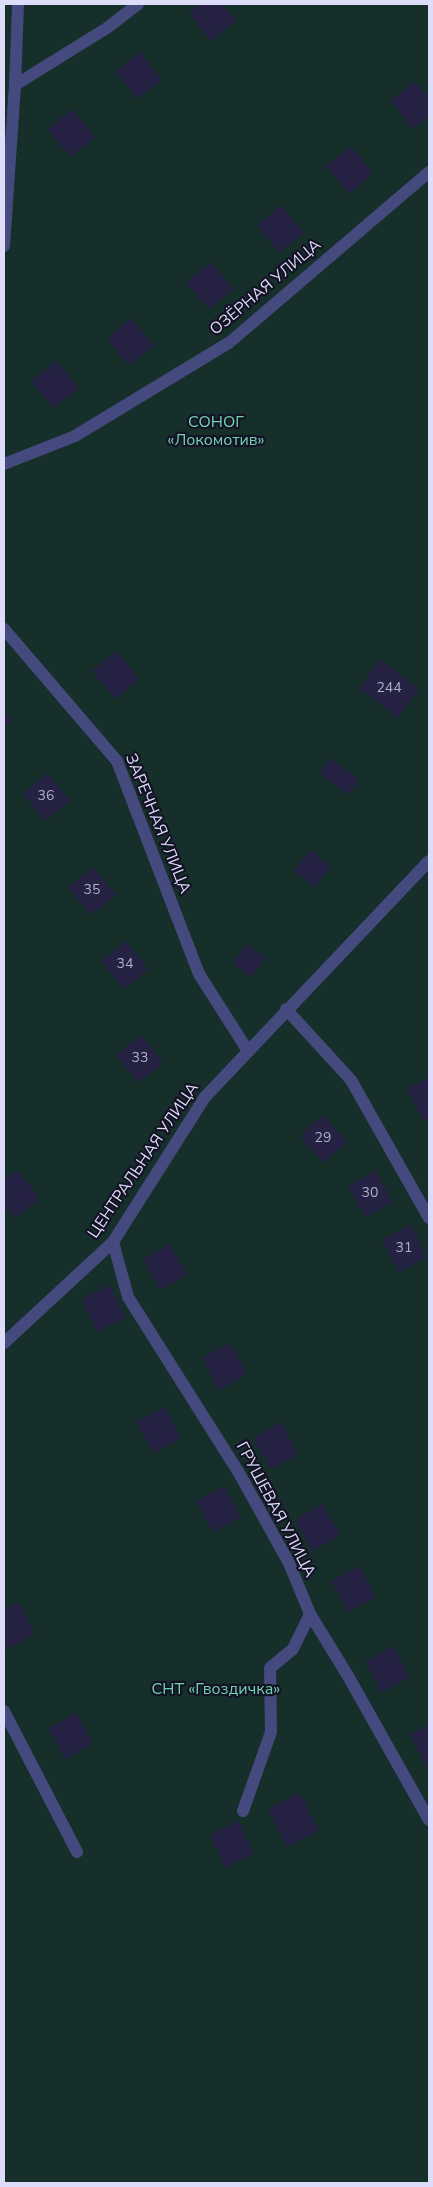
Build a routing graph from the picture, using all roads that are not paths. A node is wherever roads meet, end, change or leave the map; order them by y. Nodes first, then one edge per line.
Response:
1 (18, 4) edge
2 (138, 4) edge
3 (15, 85) junction
4 (429, 172) edge
5 (4, 246) edge
6 (4, 464) edge
7 (4, 630) edge
8 (429, 861) edge
9 (286, 1009) junction
10 (248, 1051) junction
11 (429, 1218) edge
12 (113, 1242) junction
13 (4, 1343) edge
14 (310, 1614) junction
15 (4, 1710) edge
16 (243, 1811) dead end
17 (429, 1820) edge
18 (77, 1852) dead end

1 - 3 street
2 - 3 street
3 - 5 street
4 - 6 street, ОЗЁРНАЯ УЛИЦА
7 - 10 street, ЗАРЕЧНАЯ УЛИЦА
8 - 9 street, ЦЕНТРАЛЬНАЯ УЛИЦА
9 - 10 street, ЦЕНТРАЛЬНАЯ УЛИЦА
9 - 11 street
10 - 12 street, ЦЕНТРАЛЬНАЯ УЛИЦА
12 - 13 street, ЦЕНТРАЛЬНАЯ УЛИЦА
12 - 14 street, ГРУШЕВАЯ УЛИЦА
14 - 16 street
14 - 17 street, ГРУШЕВАЯ УЛИЦА
15 - 18 street

